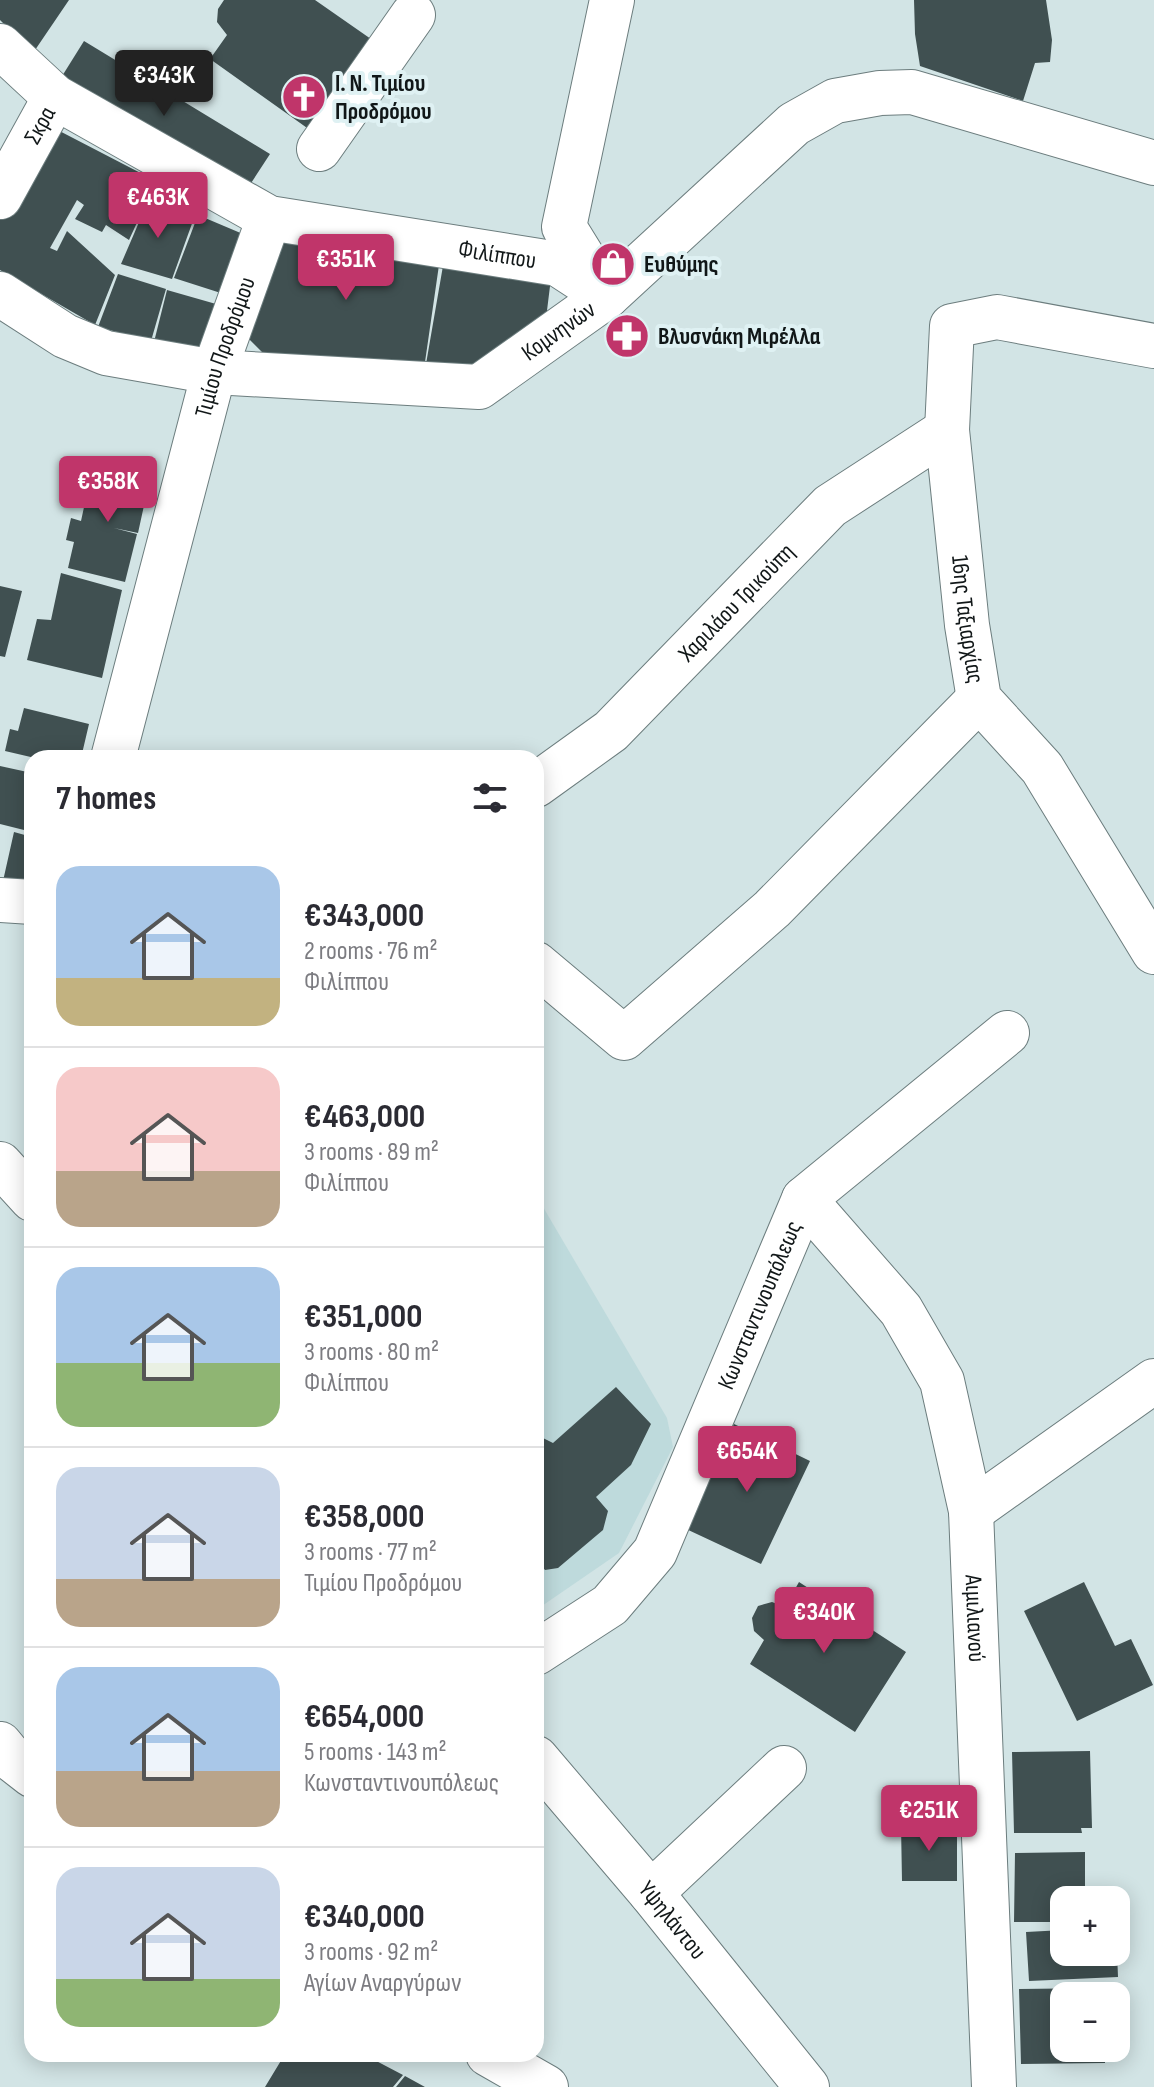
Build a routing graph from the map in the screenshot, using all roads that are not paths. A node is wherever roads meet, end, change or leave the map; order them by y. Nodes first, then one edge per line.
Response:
1 (612, 0) edge
2 (413, 15) dead end
3 (0, 46) edge
4 (55, 97) junction
5 (319, 149) dead end
6 (1154, 163) edge
7 (0, 197) edge
8 (269, 218) junction
9 (561, 246) junction
10 (0, 294) edge
11 (607, 296) junction
12 (1154, 346) edge
13 (214, 372) junction
14 (947, 430) junction
15 (979, 699) junction
16 (115, 750) edge
17 (544, 779) edge
18 (0, 900) edge
19 (24, 902) edge
20 (1154, 952) edge
21 (544, 971) edge
22 (1007, 1033) dead end
23 (0, 1164) edge
24 (24, 1190) edge
25 (804, 1199) junction
26 (1154, 1381) edge
27 (971, 1511) junction
28 (544, 1648) edge
29 (0, 1744) edge
30 (544, 1767) edge
31 (784, 1768) dead end
32 (24, 1769) edge
33 (651, 1893) junction
34 (502, 2062) edge
35 (546, 2087) edge
36 (807, 2087) edge
37 (994, 2087) edge

1 - 9 street
2 - 5 street
3 - 4 street, Φιλίππου
4 - 7 street, Σκρα
4 - 8 street, Φιλίππου
6 - 11 street, Κομνηνών
8 - 9 street, Φιλίππου
8 - 13 street, Τιμίου Προδρόμου
9 - 11 street
10 - 13 street, Κομνηνών
11 - 13 street, Κομνηνών
12 - 14 street, 16ης Ταξιαρχίας
13 - 16 street, Τιμίου Προδρόμου
14 - 15 street, 16ης Ταξιαρχίας
14 - 17 street, Χαριλάου Τρικούπη
15 - 20 street, 16ης Ταξιαρχίας
15 - 21 street
18 - 19 street
22 - 25 street, Κωνσταντινουπόλεως
23 - 24 street
25 - 27 street, Αιμιλιανού
25 - 28 street, Κωνσταντινουπόλεως
26 - 27 street
27 - 37 street, Αιμιλιανού
29 - 32 street
30 - 33 street, Υψηλάντου
31 - 33 street
33 - 36 street, Υψηλάντου
34 - 35 street

